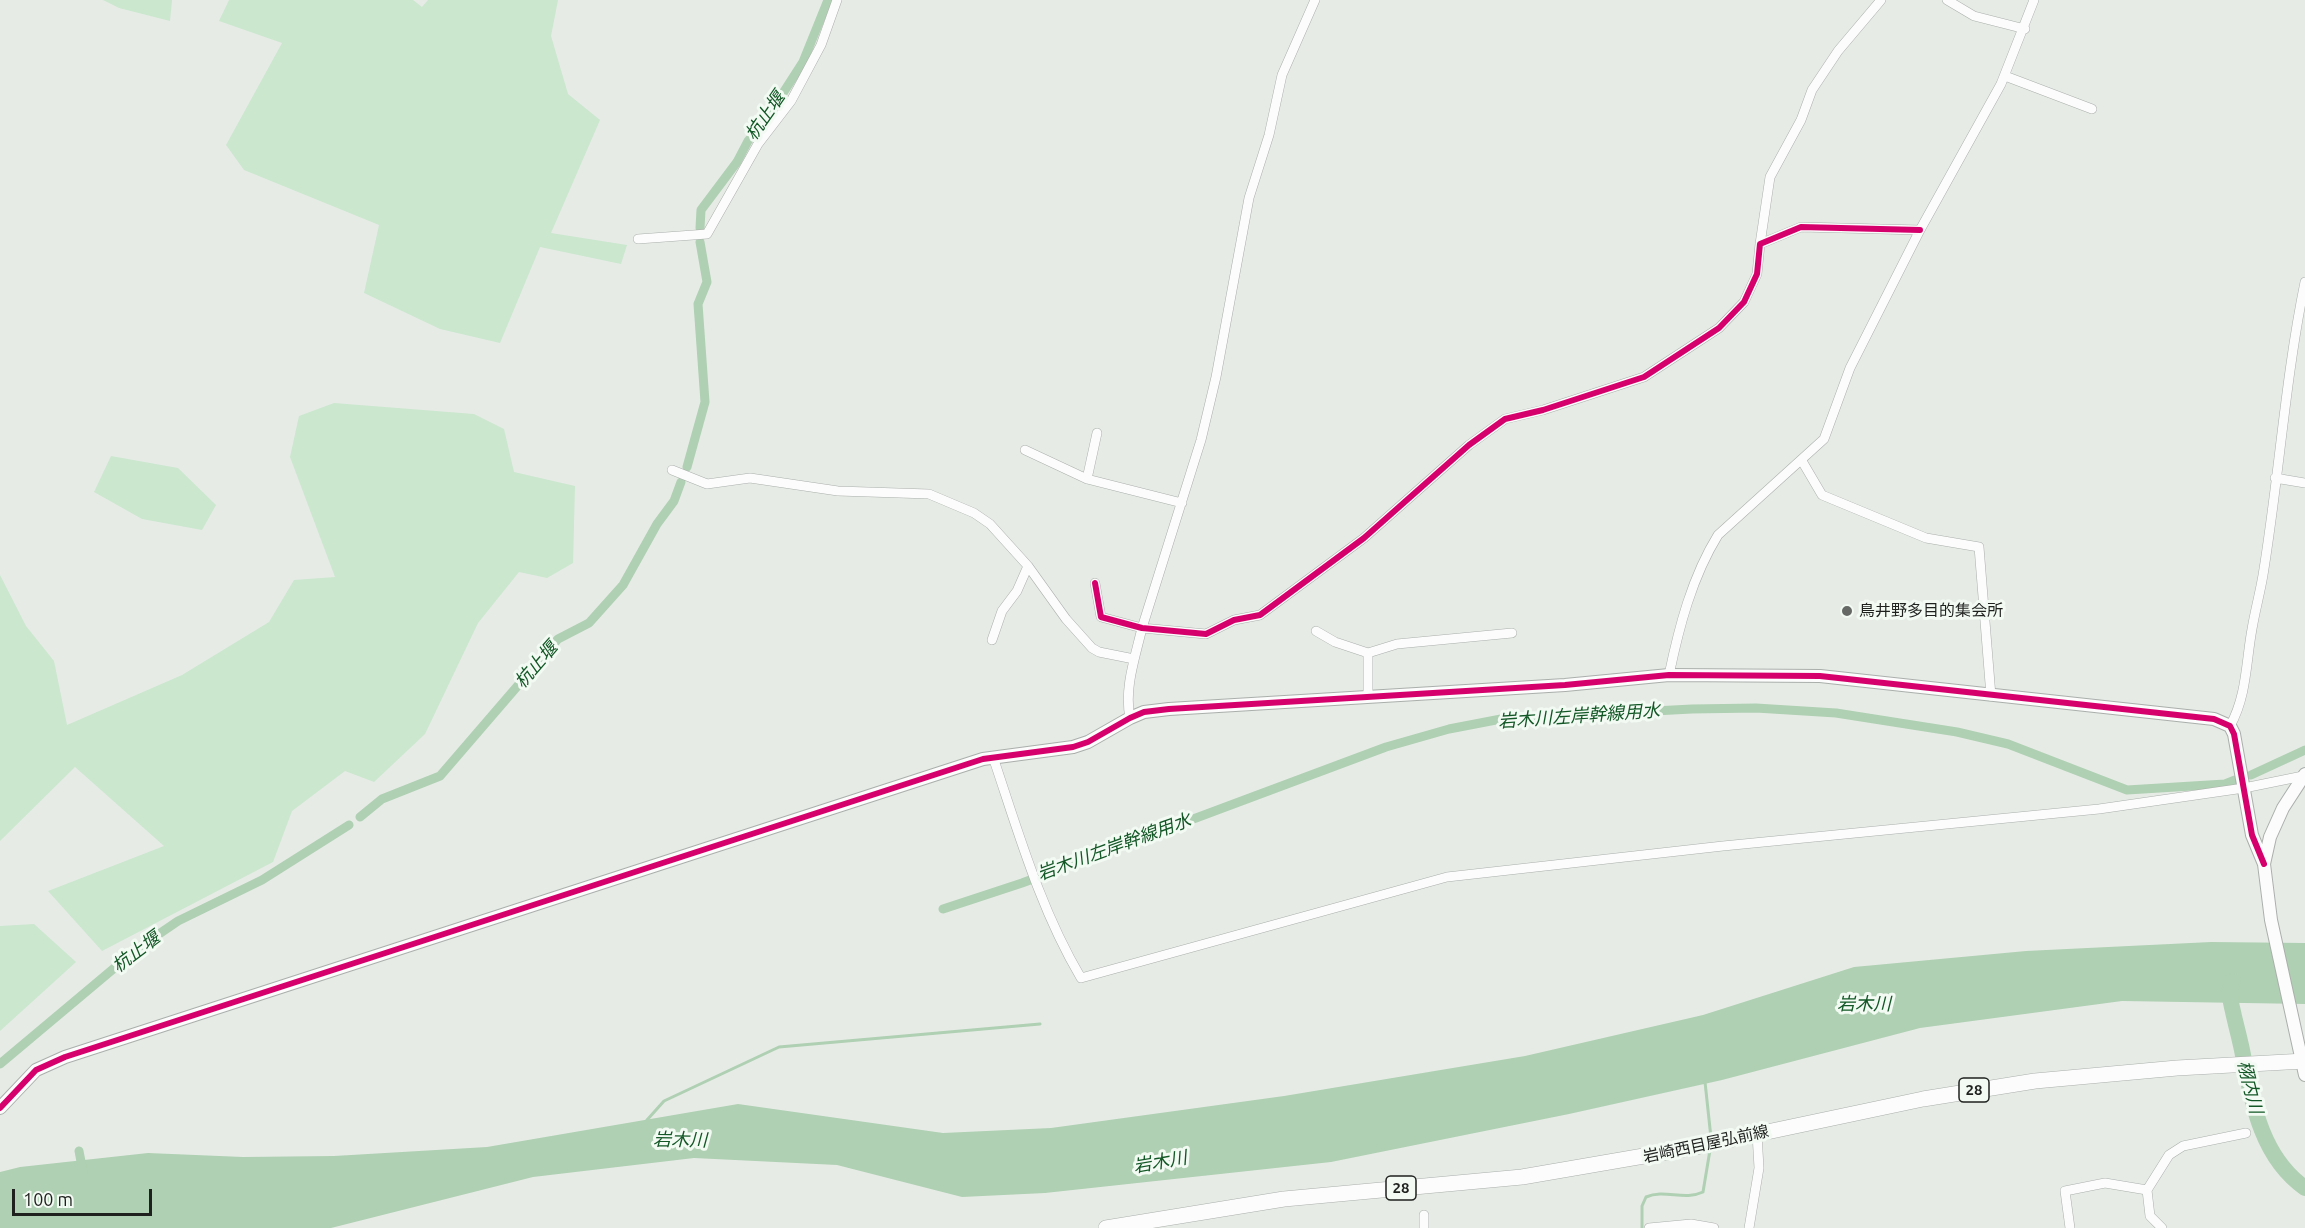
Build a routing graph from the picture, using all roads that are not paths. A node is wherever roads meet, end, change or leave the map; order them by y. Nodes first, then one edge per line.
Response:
1 (837, 0) edge
2 (1315, 0) edge
3 (1881, 0) edge
4 (1947, 0) edge
5 (2034, 0) edge
6 (2025, 28) junction
7 (2005, 76) junction
8 (2092, 109) dead end
9 (1920, 230) junction
10 (638, 239) dead end
11 (1760, 244) junction
12 (2305, 282) edge
13 (1097, 433) dead end
14 (1025, 450) dead end
15 (1803, 461) junction
16 (672, 470) dead end
17 (2275, 478) junction
18 (1087, 479) junction
19 (2305, 483) edge
20 (1182, 502) junction
21 (1028, 566) junction
22 (1095, 583) dead end
23 (1142, 628) junction
24 (1316, 631) dead end
25 (1512, 633) dead end
26 (992, 640) dead end
27 (1368, 653) junction
28 (1134, 659) junction
29 (1669, 675) junction
30 (1368, 695) junction
31 (1990, 696) junction
32 (1130, 718) junction
33 (2230, 726) junction
34 (993, 757) junction
35 (2304, 775) edge
36 (2244, 788) junction
37 (2264, 864) junction
38 (2304, 1066) edge
39 (0, 1108) edge
40 (2246, 1133) dead end
41 (1757, 1134) junction
42 (2148, 1190) junction
43 (1424, 1215) dead end
44 (1106, 1228) edge
45 (1424, 1228) edge
46 (1648, 1228) edge
47 (1714, 1228) edge
48 (1749, 1228) edge
49 (2070, 1228) edge
50 (2162, 1228) edge

1 - 10 street
2 - 20 street
3 - 11 street
4 - 6 street
5 - 6 street
6 - 7 street
7 - 8 street
7 - 9 street
9 - 11 street
9 - 15 street
11 - 23 street
12 - 17 street
13 - 18 street
14 - 18 street
15 - 29 street
15 - 31 street
16 - 21 street
17 - 19 street
17 - 33 street
18 - 20 street
20 - 23 street
21 - 26 street
21 - 28 street
22 - 23 street
23 - 28 street
24 - 27 street
25 - 27 street
27 - 30 street
28 - 32 street
29 - 30 street
29 - 31 street
30 - 32 street
31 - 33 street
32 - 34 street
33 - 36 street
34 - 36 street
34 - 39 street
35 - 36 street
35 - 37 street
36 - 37 street
37 - 38 street
38 - 41 main road, 岩崎西目屋弘前線 / 28
40 - 42 street
41 - 44 main road, 岩崎西目屋弘前線 / 28
41 - 48 street
42 - 49 street
42 - 50 street
43 - 45 street
46 - 47 street

